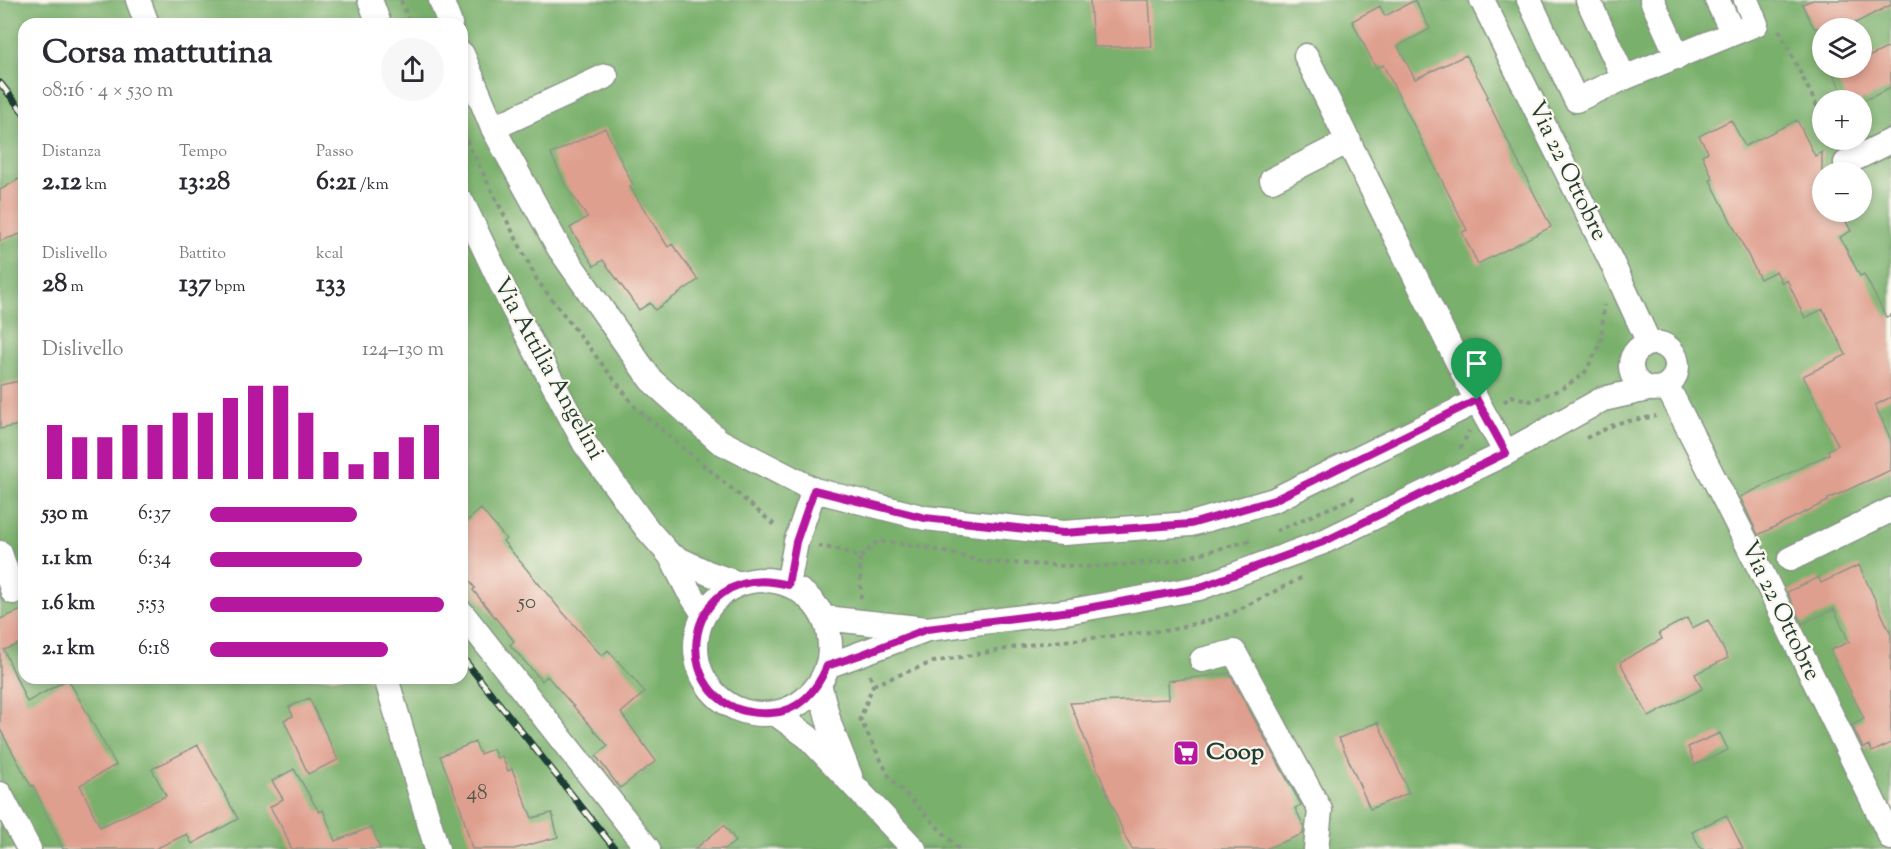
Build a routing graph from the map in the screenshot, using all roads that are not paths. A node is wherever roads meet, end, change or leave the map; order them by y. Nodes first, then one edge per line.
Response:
1 (138, 0) edge
2 (370, 0) edge
3 (441, 0) edge
4 (1482, 0) edge
5 (1529, 0) edge
6 (1588, 0) edge
7 (1652, 0) edge
8 (1717, 0) edge
9 (1746, 0) edge
10 (145, 18) edge
11 (376, 18) edge
12 (448, 18) edge
13 (1733, 33) junction
14 (1306, 56) dead end
15 (1678, 57) junction
16 (468, 68) edge
17 (606, 76) dead end
18 (1624, 78) junction
19 (493, 128) junction
20 (1349, 141) junction
21 (1891, 141) edge
22 (1848, 162) edge
23 (1272, 180) dead end
24 (468, 214) edge
25 (1649, 343) junction
26 (1630, 364) junction
27 (1658, 387) junction
28 (1604, 399) junction
29 (1482, 409) junction
30 (1506, 453) junction
31 (814, 490) junction
32 (1889, 516) edge
33 (0, 553) edge
34 (670, 555) junction
35 (1790, 559) dead end
36 (739, 584) junction
37 (788, 585) junction
38 (12, 593) edge
39 (704, 614) junction
40 (824, 618) junction
41 (468, 621) edge
42 (927, 629) junction
43 (1202, 660) dead end
44 (823, 675) junction
45 (388, 684) edge
46 (775, 713) junction
47 (856, 790) junction
48 (0, 794) edge
49 (1891, 838) edge
50 (29, 849) edge
51 (437, 849) edge
52 (648, 849) edge
53 (914, 849) edge
54 (1316, 849) edge

1 - 10 street
2 - 11 street
3 - 12 street
4 - 25 street, Via 22 Ottobre
5 - 18 street
6 - 18 street
7 - 15 street
8 - 13 street
9 - 13 street
13 - 15 street
14 - 20 street
15 - 18 street
16 - 19 street
17 - 19 street
19 - 31 street
20 - 23 street
20 - 29 street
21 - 22 street
24 - 34 street, Via Attilia Angelini
25 - 26 street
25 - 27 street
26 - 27 street
26 - 28 street
27 - 28 street
27 - 49 street, Via 22 Ottobre
28 - 30 street
29 - 30 street
29 - 31 street
30 - 42 street
31 - 37 street
32 - 35 street
33 - 38 street
34 - 36 street, Via Attilia Angelini
34 - 39 street, Via Attilia Angelini
36 - 37 street
36 - 39 street
37 - 40 street
39 - 46 street
40 - 42 street
40 - 44 street
41 - 52 street
42 - 44 street
43 - 54 street
44 - 46 street
44 - 47 street
45 - 51 street
46 - 47 street
47 - 53 street
48 - 50 street

